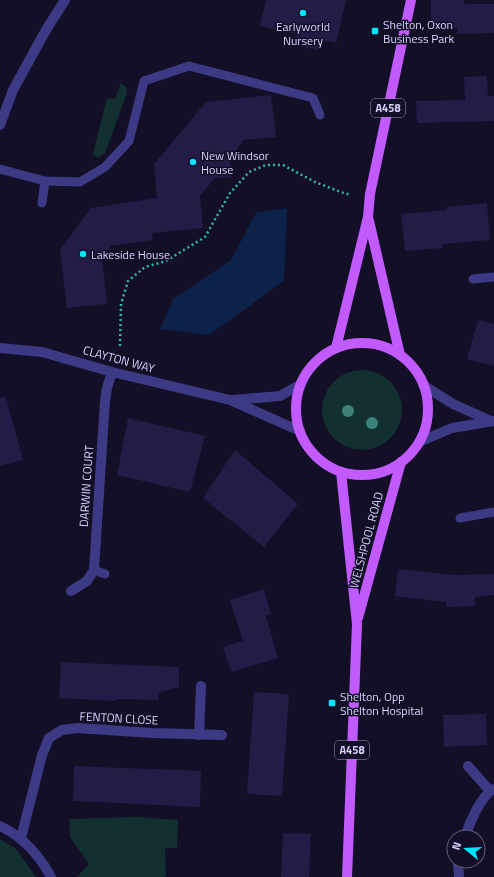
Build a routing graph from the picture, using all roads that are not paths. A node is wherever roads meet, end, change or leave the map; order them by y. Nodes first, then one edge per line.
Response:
1 (65, 0) edge
2 (411, 0) edge
3 (320, 115) dead end
4 (0, 125) edge
5 (0, 169) edge
6 (45, 181) junction
7 (42, 203) dead end
8 (368, 217) junction
9 (494, 278) edge
10 (472, 279) dead end
11 (0, 348) edge
12 (336, 348) junction
13 (400, 355) junction
14 (112, 372) junction
15 (301, 384) junction
16 (423, 385) junction
17 (230, 400) junction
18 (492, 421) edge
19 (300, 431) junction
20 (419, 442) junction
21 (401, 462) junction
22 (341, 472) junction
23 (494, 512) edge
24 (460, 518) dead end
25 (94, 570) junction
26 (105, 574) dead end
27 (71, 591) dead end
28 (357, 624) junction
29 (201, 686) dead end
30 (199, 735) junction
31 (222, 735) dead end
32 (468, 766) dead end
33 (492, 790) edge
34 (0, 826) edge
35 (468, 829) edge
36 (21, 838) junction
37 (51, 877) edge
38 (347, 877) edge

1 - 4 street
2 - 8 main road, A458
3 - 6 lane
5 - 6 lane
6 - 7 lane
8 - 12 main road, A458
8 - 13 main road, A458
9 - 10 lane
11 - 14 street, CLAYTON WAY
12 - 13 main road, WELSHPOOL ROAD / A458
12 - 15 main road, WELSHPOOL ROAD / A458
13 - 16 main road, WELSHPOOL ROAD / A458
14 - 17 street, CLAYTON WAY
14 - 25 street, DARWIN COURT
15 - 17 street, CLAYTON WAY
15 - 19 main road, WELSHPOOL ROAD / A458
16 - 18 street
16 - 20 main road, WELSHPOOL ROAD / A458
17 - 19 street, CLAYTON WAY
18 - 20 street
19 - 22 main road, WELSHPOOL ROAD / A458
20 - 21 main road, WELSHPOOL ROAD / A458
21 - 22 main road, WELSHPOOL ROAD / A458
21 - 28 main road, WELSHPOOL ROAD / A458
22 - 28 main road, WELSHPOOL ROAD / A458
23 - 24 lane
25 - 26 lane
25 - 27 street
28 - 38 main road, WELSHPOOL ROAD / A458
29 - 30 street
30 - 31 street, FENTON CLOSE
30 - 36 street, FENTON CLOSE
32 - 33 street
33 - 35 street
34 - 36 street
36 - 37 street

